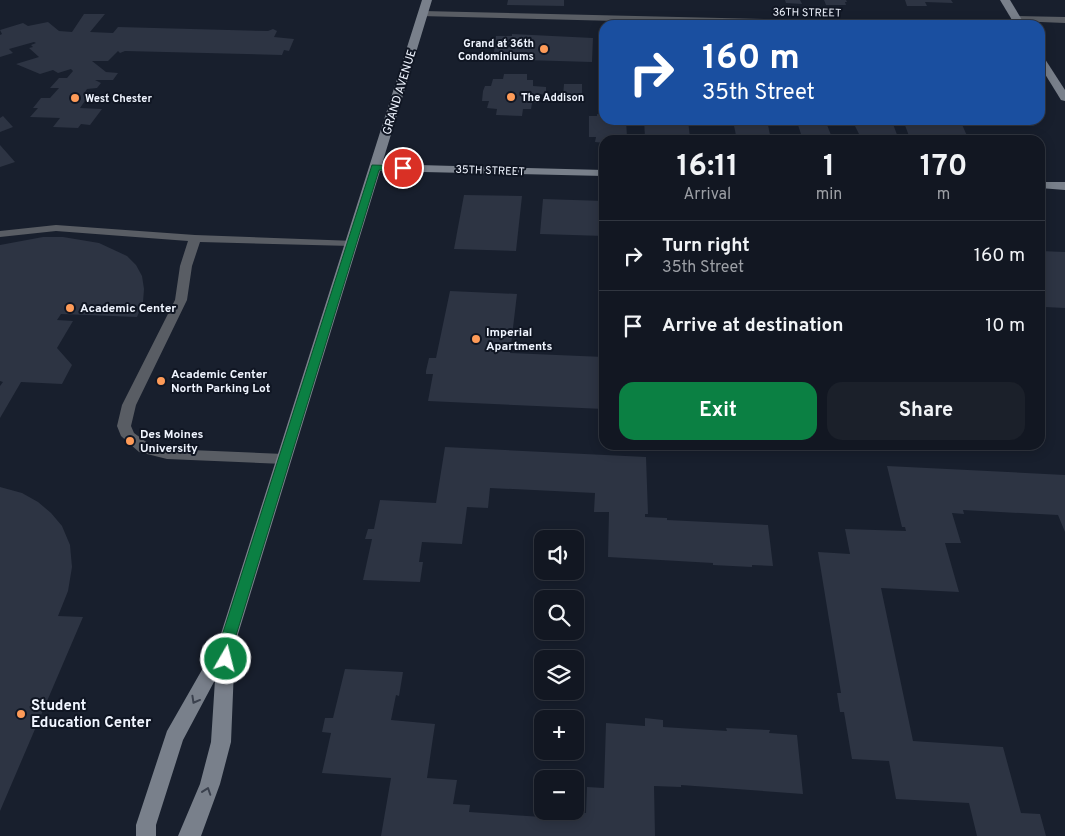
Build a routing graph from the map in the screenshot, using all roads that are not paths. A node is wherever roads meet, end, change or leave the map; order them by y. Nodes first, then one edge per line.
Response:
1 (427, 0) edge
2 (1004, 0) edge
3 (423, 14) junction
4 (678, 20) edge
5 (1017, 20) edge
6 (1065, 20) edge
7 (1045, 21) edge
8 (1045, 66) edge
9 (1065, 98) edge
10 (375, 167) junction
11 (599, 174) edge
12 (1045, 185) edge
13 (1065, 186) edge
14 (0, 234) edge
15 (195, 238) junction
16 (351, 243) junction
17 (284, 459) junction
18 (227, 642) junction
19 (146, 836) edge
20 (189, 836) edge

1 - 3 main road, GRAND AVENUE
2 - 5 main road
3 - 4 street, 36TH STREET
3 - 10 main road, GRAND AVENUE
6 - 7 street
8 - 9 main road
10 - 11 main road, 35TH STREET
10 - 16 main road, GRAND AVENUE
12 - 13 main road
14 - 15 lane
15 - 16 lane
15 - 17 lane
16 - 17 main road, GRAND AVENUE
17 - 18 main road, GRAND AVENUE
18 -> 19 main road, GRAND AVENUE
20 -> 18 main road, GRAND AVENUE

